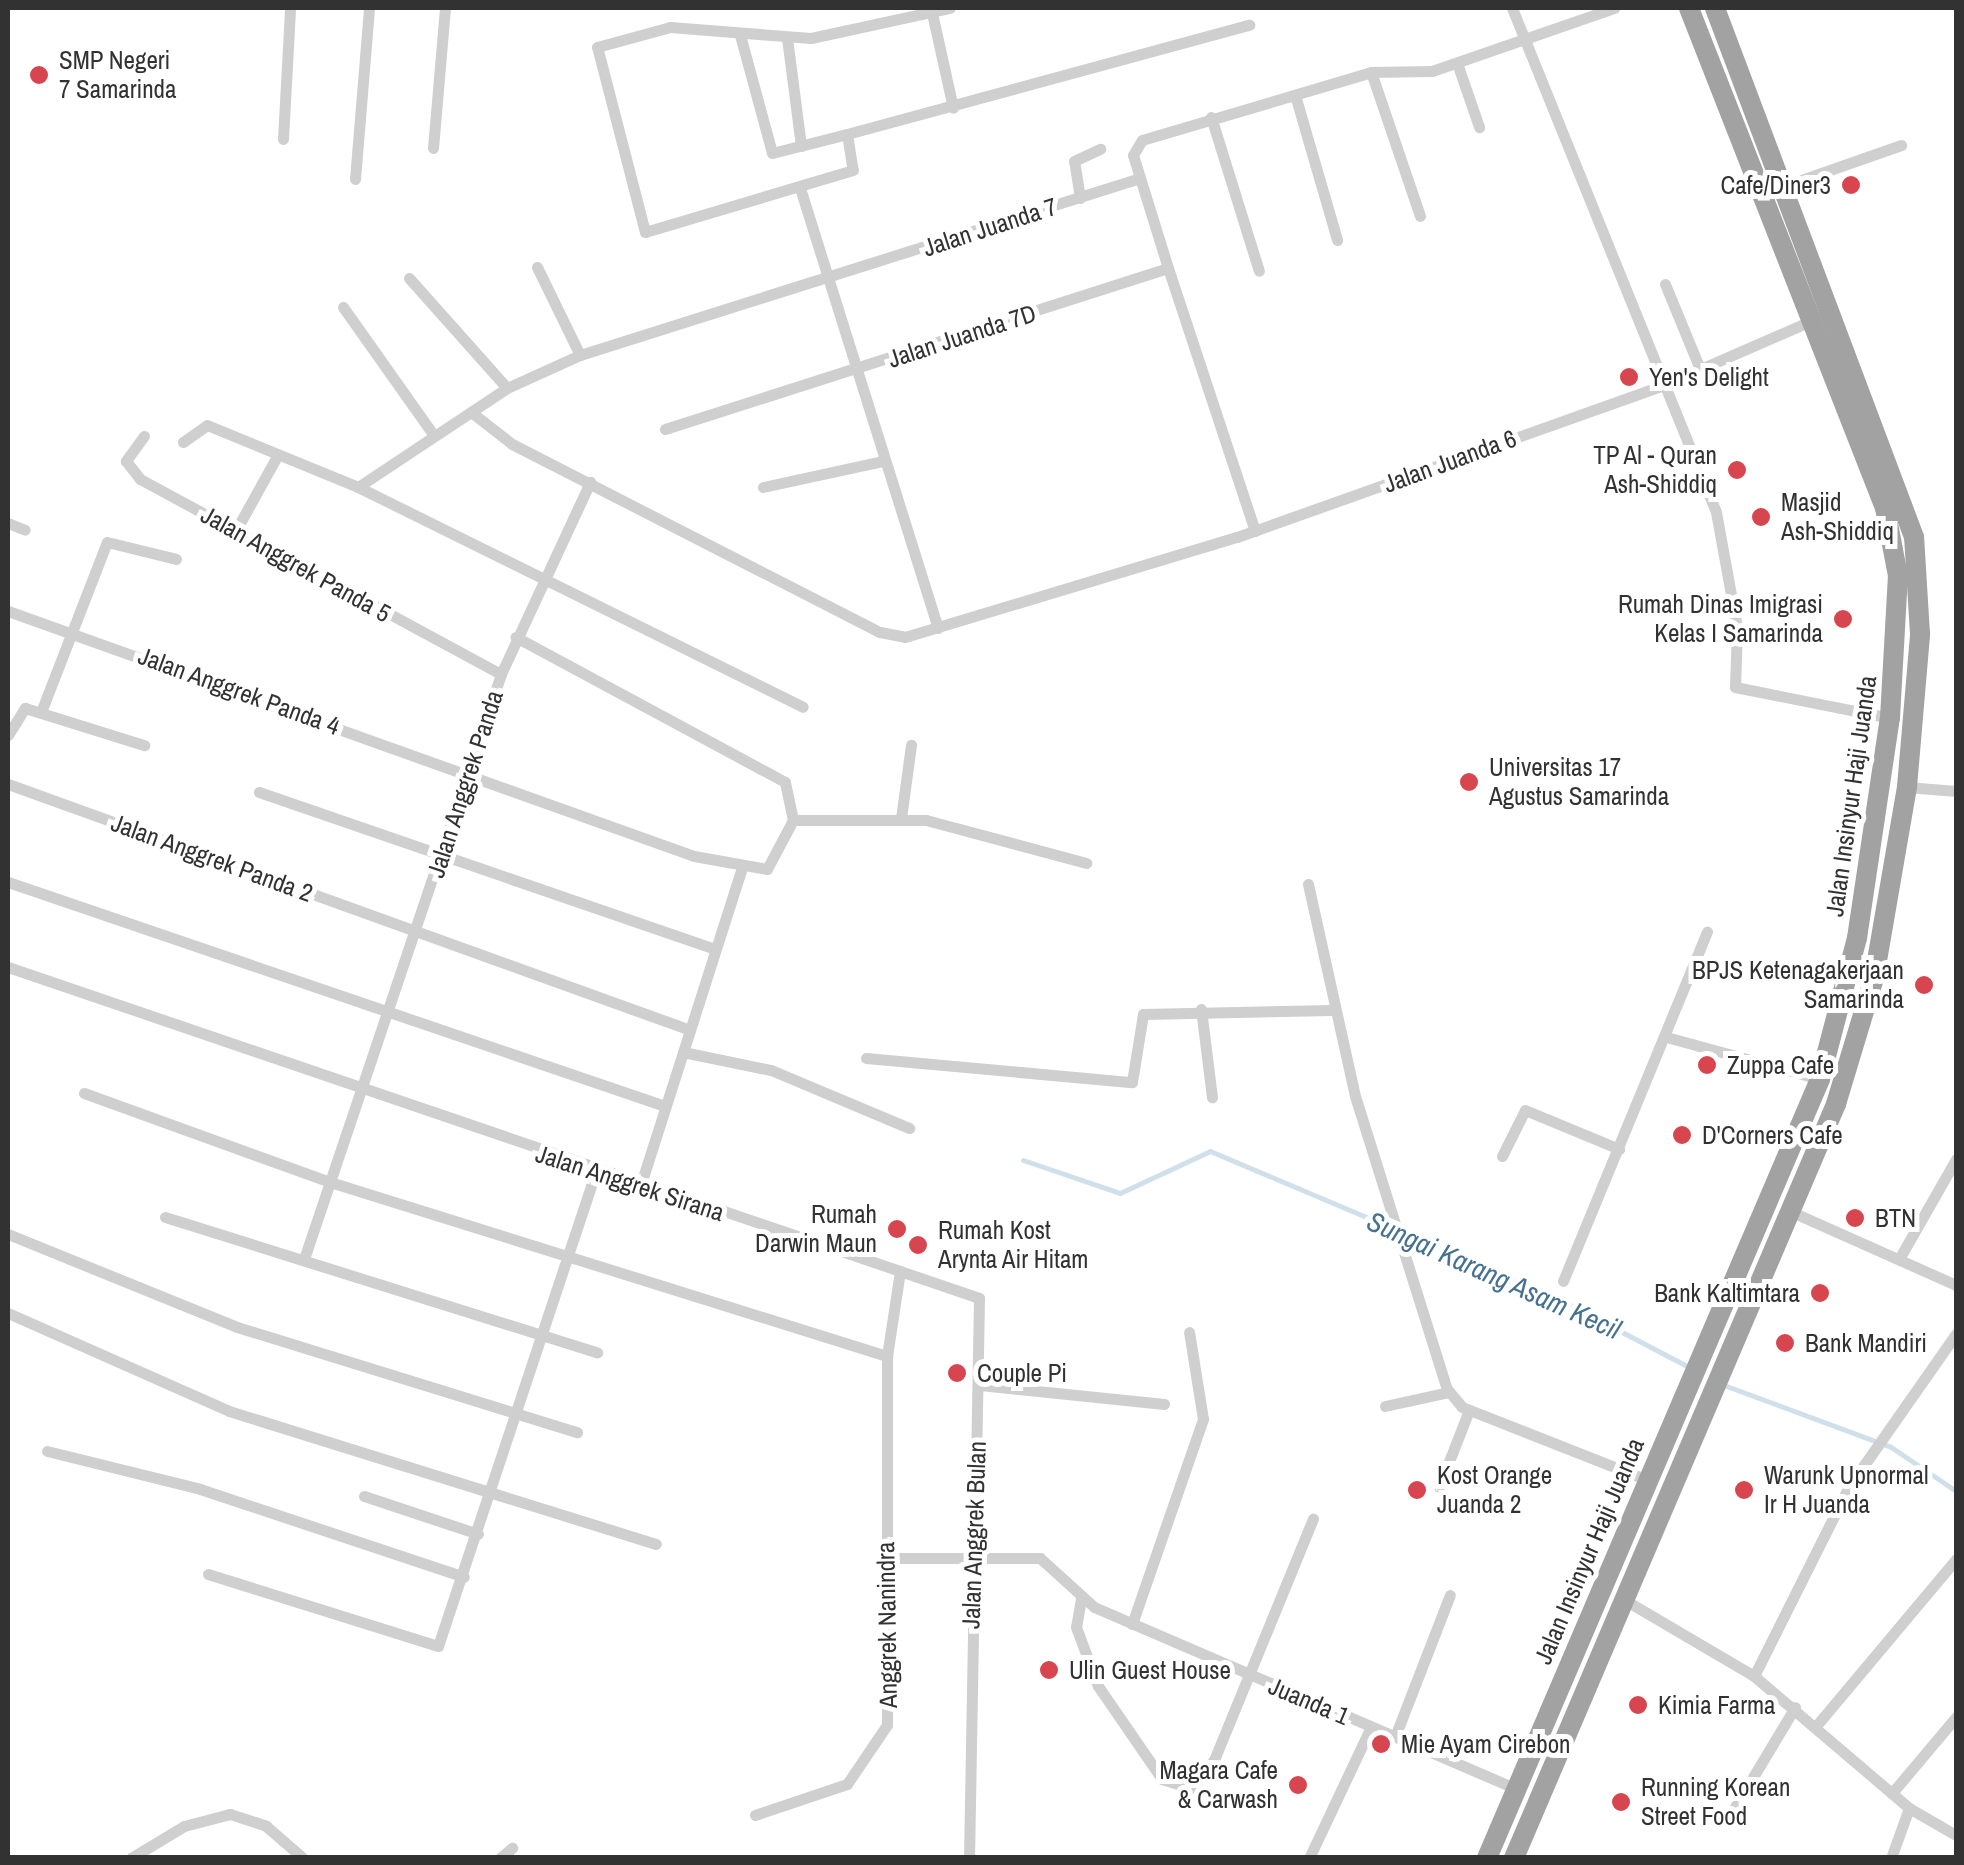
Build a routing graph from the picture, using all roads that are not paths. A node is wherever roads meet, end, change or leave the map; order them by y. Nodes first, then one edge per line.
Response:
1 (290, 8) edge
2 (369, 8) edge
3 (445, 8) edge
4 (950, 8) edge
5 (1512, 8) edge
6 (1614, 8) edge
7 (1689, 8) edge
8 (1715, 8) edge
9 (932, 13) junction
10 (1249, 25) dead end
11 (740, 35) junction
12 (786, 38) junction
13 (1524, 39) junction
14 (1457, 63) junction
15 (1371, 72) junction
16 (1295, 95) junction
17 (952, 108) junction
18 (1211, 117) junction
19 (1479, 127) dead end
20 (847, 134) junction
21 (283, 139) dead end
22 (1901, 144) dead end
23 (800, 146) junction
24 (433, 148) dead end
25 (1100, 149) dead end
26 (355, 178) dead end
27 (1138, 179) junction
28 (1787, 185) junction
29 (800, 188) junction
30 (1080, 198) junction
31 (1420, 216) dead end
32 (1337, 240) dead end
33 (538, 267) dead end
34 (1168, 268) junction
35 (1258, 271) dead end
36 (409, 278) dead end
37 (826, 281) junction
38 (1666, 284) dead end
39 (343, 307) dead end
40 (1813, 320) junction
41 (580, 355) junction
42 (1700, 369) junction
43 (853, 372) junction
44 (1664, 385) junction
45 (507, 388) junction
46 (470, 412) junction
47 (665, 429) dead end
48 (433, 434) junction
49 (144, 436) dead end
50 (183, 442) dead end
51 (276, 458) junction
52 (882, 461) junction
53 (590, 482) junction
54 (358, 488) junction
55 (763, 488) dead end
56 (8, 523) edge
57 (25, 530) dead end
58 (1255, 531) junction
59 (235, 532) junction
60 (176, 560) dead end
61 (541, 584) junction
62 (8, 610) edge
63 (938, 628) junction
64 (72, 631) junction
65 (516, 638) junction
66 (501, 674) junction
67 (803, 707) dead end
68 (41, 712) junction
69 (1890, 718) junction
70 (8, 735) edge
71 (144, 745) dead end
72 (911, 746) dead end
73 (470, 774) junction
74 (11, 785) edge
75 (1907, 787) junction
76 (1956, 791) edge
77 (259, 792) dead end
78 (8, 802) edge
79 (901, 818) junction
80 (793, 820) junction
81 (443, 853) junction
82 (1872, 859) junction
83 (1086, 862) dead end
84 (1897, 862) junction
85 (741, 870) junction
86 (8, 882) edge
87 (1308, 884) dead end
88 (1707, 932) dead end
89 (417, 933) junction
90 (715, 949) junction
91 (8, 967) edge
92 (391, 1009) junction
93 (1201, 1009) junction
94 (1332, 1010) junction
95 (690, 1030) junction
96 (1670, 1038) junction
97 (683, 1052) junction
98 (866, 1058) dead end
99 (1820, 1078) junction
100 (84, 1093) dead end
101 (362, 1094) junction
102 (1212, 1096) dead end
103 (665, 1106) junction
104 (909, 1128) dead end
105 (1618, 1149) junction
106 (1502, 1156) dead end
107 (1956, 1159) edge
108 (596, 1172) junction
109 (330, 1182) junction
110 (640, 1187) junction
111 (1792, 1212) junction
112 (165, 1217) dead end
113 (8, 1234) edge
114 (568, 1258) junction
115 (304, 1259) junction
116 (1900, 1259) junction
117 (900, 1271) junction
118 (1563, 1280) dead end
119 (1956, 1284) edge
120 (8, 1312) edge
121 (1190, 1332) dead end
122 (1956, 1334) edge
123 (543, 1335) junction
124 (597, 1352) dead end
125 (887, 1356) junction
126 (980, 1384) junction
127 (1449, 1392) junction
128 (1164, 1404) dead end
129 (1385, 1406) dead end
130 (1468, 1410) junction
131 (517, 1415) junction
132 (577, 1432) dead end
133 (47, 1451) dead end
134 (1645, 1479) junction
135 (1439, 1486) dead end
136 (364, 1496) dead end
137 (490, 1497) junction
138 (1313, 1519) dead end
139 (478, 1534) junction
140 (656, 1544) dead end
141 (972, 1557) junction
142 (886, 1558) junction
143 (1956, 1559) edge
144 (208, 1574) dead end
145 (464, 1577) junction
146 (1450, 1595) dead end
147 (1080, 1598) junction
148 (1623, 1599) junction
149 (1132, 1624) junction
150 (1249, 1676) junction
151 (1754, 1676) junction
152 (1795, 1707) junction
153 (1956, 1717) edge
154 (1816, 1726) junction
155 (1371, 1727) junction
156 (1396, 1734) junction
157 (1514, 1788) junction
158 (1892, 1793) junction
159 (1909, 1808) junction
160 (756, 1815) dead end
161 (1726, 1822) dead end
162 (1956, 1835) edge
163 (512, 1848) dead end
164 (131, 1858) edge
165 (303, 1858) edge
166 (500, 1858) edge
167 (969, 1858) edge
168 (1308, 1858) edge
169 (1487, 1858) edge
170 (1514, 1858) edge
171 (1891, 1858) edge

1 - 21 street
2 - 26 street
3 - 24 street
4 - 9 street
5 - 13 street
6 - 13 street
7 - 40 highway, Jalan Insinyur Haji Juanda
8 - 28 highway, Jalan Insinyur Haji Juanda
9 - 12 street
9 - 17 street
10 - 17 street
11 - 12 street
11 - 23 street
11 - 29 street
12 - 23 street
13 - 14 street
13 - 44 street
14 - 15 street
14 - 19 street
15 - 16 street
15 - 31 street
16 - 18 street
16 - 32 street
17 - 20 street
18 - 27 street
18 - 35 street
20 - 23 street
20 - 29 street
22 - 28 street
25 - 30 street
27 - 30 street, Jalan Juanda 7
27 - 34 street
28 - 75 highway, Jalan Insinyur Haji Juanda
29 - 37 street
30 - 37 street, Jalan Juanda 7
33 - 41 street
34 - 43 street, Jalan Juanda 7D
34 - 58 street
36 - 45 street
37 - 41 street, Jalan Juanda 7
37 - 43 street
38 - 42 street
39 - 48 street
40 - 42 street, Jalan Juanda 6
40 - 69 highway, Jalan Insinyur Haji Juanda
41 - 45 street, Jalan Juanda 7
42 - 44 street, Jalan Juanda 6
43 - 47 street, Jalan Juanda 7D
43 - 52 street
44 - 58 street, Jalan Juanda 6
44 - 69 street
45 - 46 street, Jalan Juanda 7
46 - 48 street, Jalan Juanda 7
46 - 53 street
48 - 54 street, Jalan Juanda 7
49 - 59 street, Jalan Anggrek Panda 5
50 - 51 street
51 - 54 street
51 - 59 street
52 - 55 street
52 - 63 street
53 - 61 street, Jalan Anggrek Panda
53 - 63 street, Jalan Juanda 6
54 - 61 street
56 - 57 street
58 - 63 street, Jalan Juanda 6
59 - 66 street, Jalan Anggrek Panda 5
60 - 64 street
61 - 65 street, Jalan Anggrek Panda
61 - 67 street
62 - 64 street, Jalan Anggrek Panda 4
64 - 68 street
64 - 73 street, Jalan Anggrek Panda 4
65 - 66 street, Jalan Anggrek Panda
65 - 80 street
66 - 73 street, Jalan Anggrek Panda
68 - 70 street
68 - 71 street
69 - 82 highway, Jalan Insinyur Haji Juanda
72 - 79 street
73 - 81 street, Jalan Anggrek Panda
73 - 85 street, Jalan Anggrek Panda 4
74 - 78 street
74 - 89 street, Jalan Anggrek Panda 2
75 - 76 street
75 - 84 highway, Jalan Insinyur Haji Juanda
77 - 81 street
79 - 80 street
79 - 83 street
80 - 85 street, Jalan Anggrek Panda 4
81 - 89 street, Jalan Anggrek Panda
81 - 90 street
82 - 84 highway
82 - 99 highway, Jalan Insinyur Haji Juanda
84 - 111 highway, Jalan Insinyur Haji Juanda
85 - 90 street
86 - 92 street
87 - 94 street
88 - 96 street
89 - 92 street, Jalan Anggrek Panda
89 - 95 street, Jalan Anggrek Panda 2
90 - 95 street
91 - 101 street, Jalan Anggrek Sirana
92 - 101 street, Jalan Anggrek Panda
92 - 103 street
93 - 94 street
93 - 98 street
93 - 102 street
94 - 127 street
95 - 97 street
96 - 99 street
96 - 105 street
97 - 103 street
97 - 104 street
99 - 134 highway, Jalan Insinyur Haji Juanda
100 - 109 street
101 - 108 street, Jalan Anggrek Sirana
101 - 109 street, Jalan Anggrek Panda
103 - 110 street
105 - 106 street
105 - 118 street
107 - 116 street
108 - 110 street, Jalan Anggrek Sirana
108 - 114 street
109 - 114 street
109 - 115 street, Jalan Anggrek Panda
110 - 117 street, Jalan Anggrek Sirana
111 - 116 street
111 - 148 highway, Jalan Insinyur Haji Juanda
112 - 115 street
113 - 131 street
114 - 123 street
114 - 125 street
115 - 123 street
116 - 119 street
117 - 125 street, Anggrek Nanindra
117 - 126 street, Jalan Anggrek Bulan
120 - 137 street
121 - 149 street
122 - 151 street
123 - 124 street
123 - 131 street
125 - 142 street, Anggrek Nanindra
126 - 128 street
126 - 141 street, Jalan Anggrek Bulan
127 - 129 street
127 - 130 street
130 - 134 street
130 - 135 street
131 - 132 street
131 - 137 street
133 - 145 street
134 - 157 highway, Jalan Insinyur Haji Juanda
136 - 139 street
137 - 139 street
137 - 140 street
138 - 150 street
139 - 145 street
141 - 142 street, Juanda 1
141 - 147 street, Juanda 1
141 - 167 street, Jalan Anggrek Bulan
142 - 160 street, Anggrek Nanindra
143 - 154 street
144 - 145 street
146 - 156 street
147 - 149 street, Juanda 1
147 - 150 street
148 - 151 street
148 - 170 highway, Jalan Insinyur Haji Juanda
149 - 150 street, Juanda 1
150 - 155 street, Juanda 1
151 - 152 street
152 - 154 street
152 - 161 street
153 - 158 street
154 - 158 street
155 - 156 street, Juanda 1
155 - 168 street
156 - 157 street, Juanda 1
157 - 169 highway, Jalan Insinyur Haji Juanda
158 - 159 street
159 - 162 street
159 - 171 street
163 - 166 street
164 - 165 street

